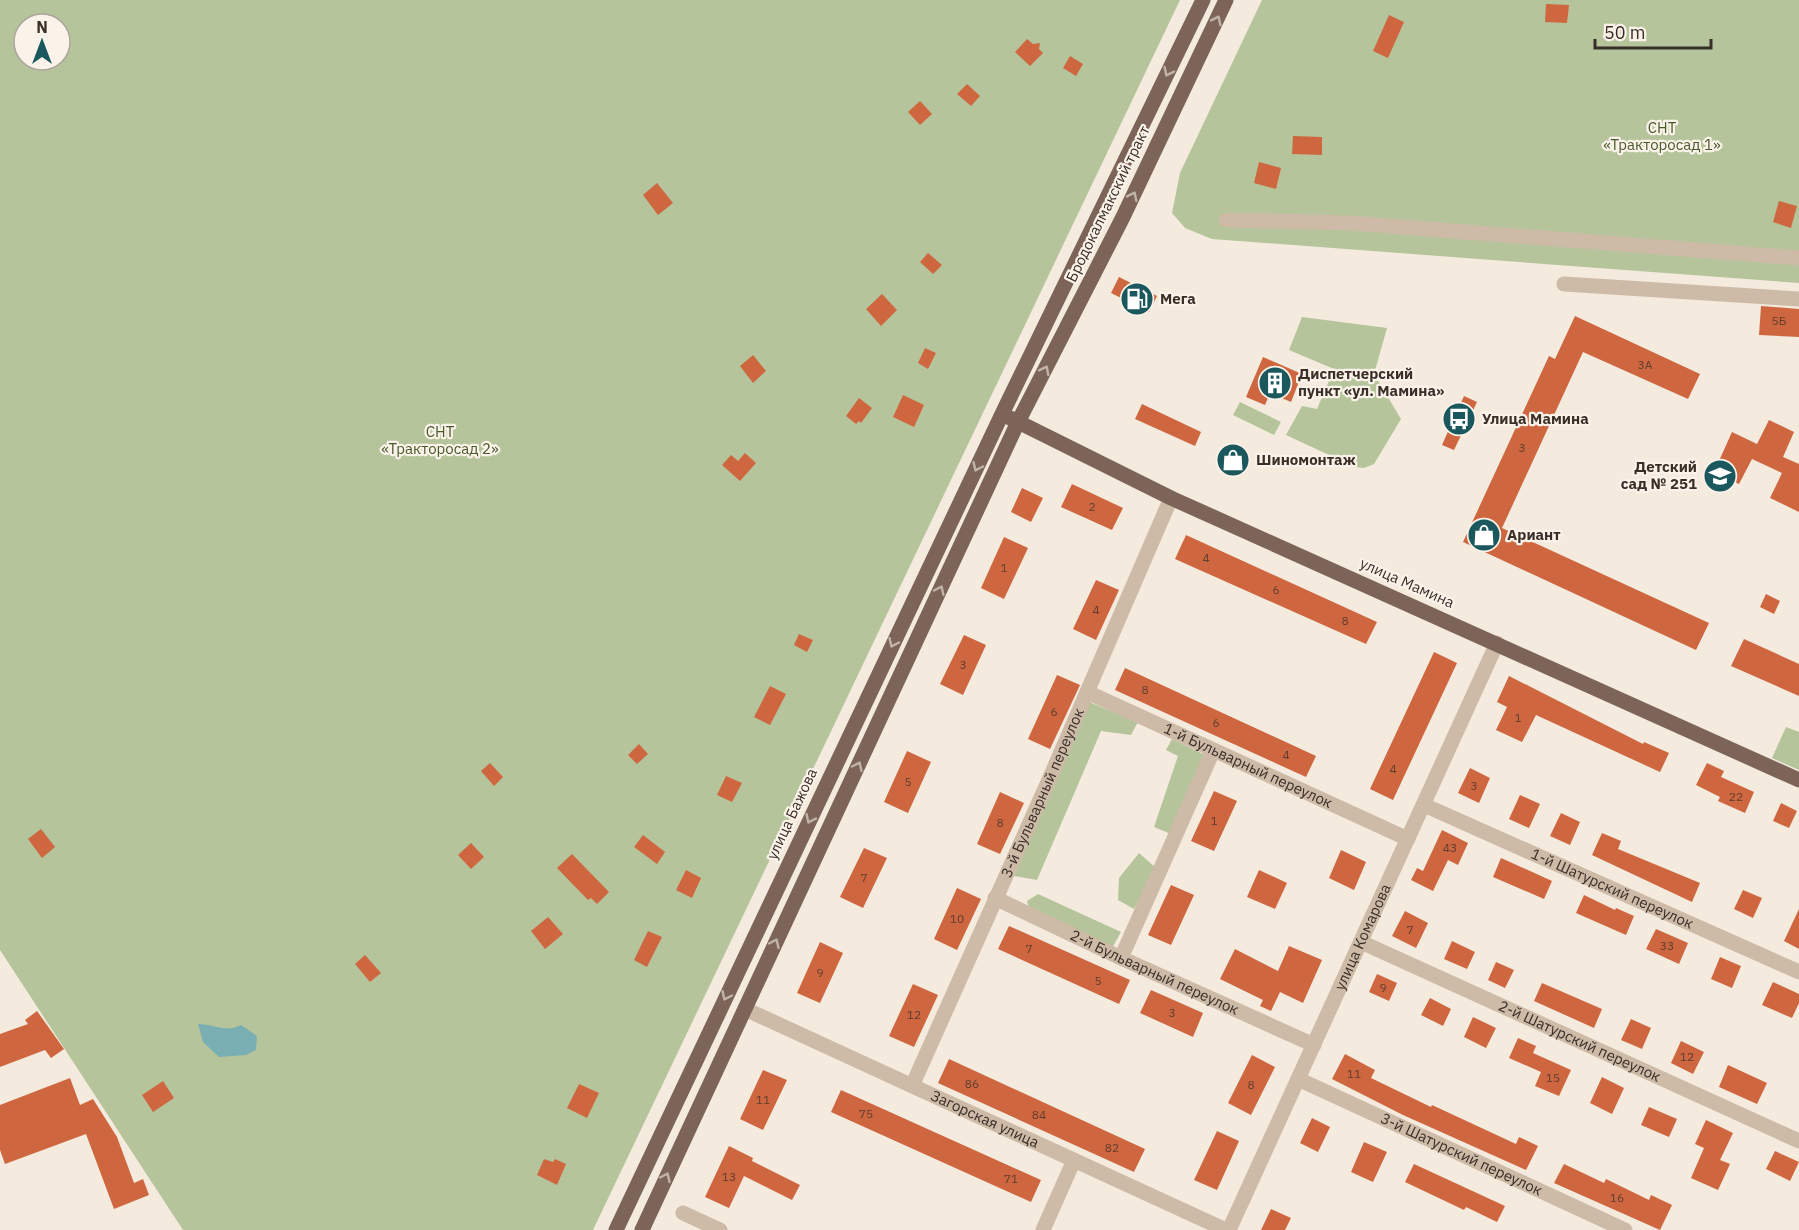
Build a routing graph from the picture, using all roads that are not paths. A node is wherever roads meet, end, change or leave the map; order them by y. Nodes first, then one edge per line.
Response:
1 (1203, 0) edge
2 (1226, 0) edge
3 (1226, 220) dead end
4 (1799, 258) edge
5 (1564, 284) dead end
6 (1799, 299) edge
7 (1002, 414) junction
8 (1018, 422) junction
9 (1171, 498) junction
10 (1497, 643) junction
11 (1087, 692) junction
12 (1213, 751) junction
13 (1799, 780) edge
14 (1424, 805) junction
15 (1408, 839) junction
16 (995, 898) junction
17 (1361, 942) junction
18 (1121, 958) junction
19 (1799, 972) edge
20 (745, 1009) junction
21 (1314, 1045) junction
22 (1298, 1079) junction
23 (912, 1086) junction
24 (1799, 1142) edge
25 (1074, 1160) junction
26 (683, 1213) dead end
27 (616, 1230) edge
28 (642, 1230) edge
29 (720, 1230) edge
30 (1043, 1230) edge
31 (1228, 1230) edge
32 (1624, 1230) edge

1 -> 7 main road, Бродокалмакский тракт
8 -> 2 main road, Бродокалмакский тракт
3 - 4 street
5 - 6 street
7 - 8 main road, улица Мамина
7 -> 27 main road, улица Бажова
8 - 9 main road, улица Мамина
20 -> 8 main road
9 - 10 main road, улица Мамина
9 - 11 street, 3-й Бульварный переулок
10 - 13 main road, улица Мамина
10 - 14 street, улица Комарова
11 - 12 street, 1-й Бульварный переулок
11 - 16 street, 3-й Бульварный переулок
12 - 15 street, 1-й Бульварный переулок
12 - 18 street
14 - 15 street, улица Комарова
14 - 19 street, 1-й Шатурский переулок
15 - 17 street, улица Комарова
16 - 18 street, 2-й Бульварный переулок
16 - 23 street, 3-й Бульварный переулок
17 - 21 street, улица Комарова
17 - 24 street, 2-й Шатурский переулок
18 - 21 street, 2-й Бульварный переулок
20 - 23 street, Загорская улица
28 -> 20 main road
21 - 22 street, улица Комарова
22 - 31 street, улица Комарова
22 - 32 street, 3-й Шатурский переулок
23 - 25 street, Загорская улица
25 - 30 street
25 - 31 street, Загорская улица
26 - 29 street

